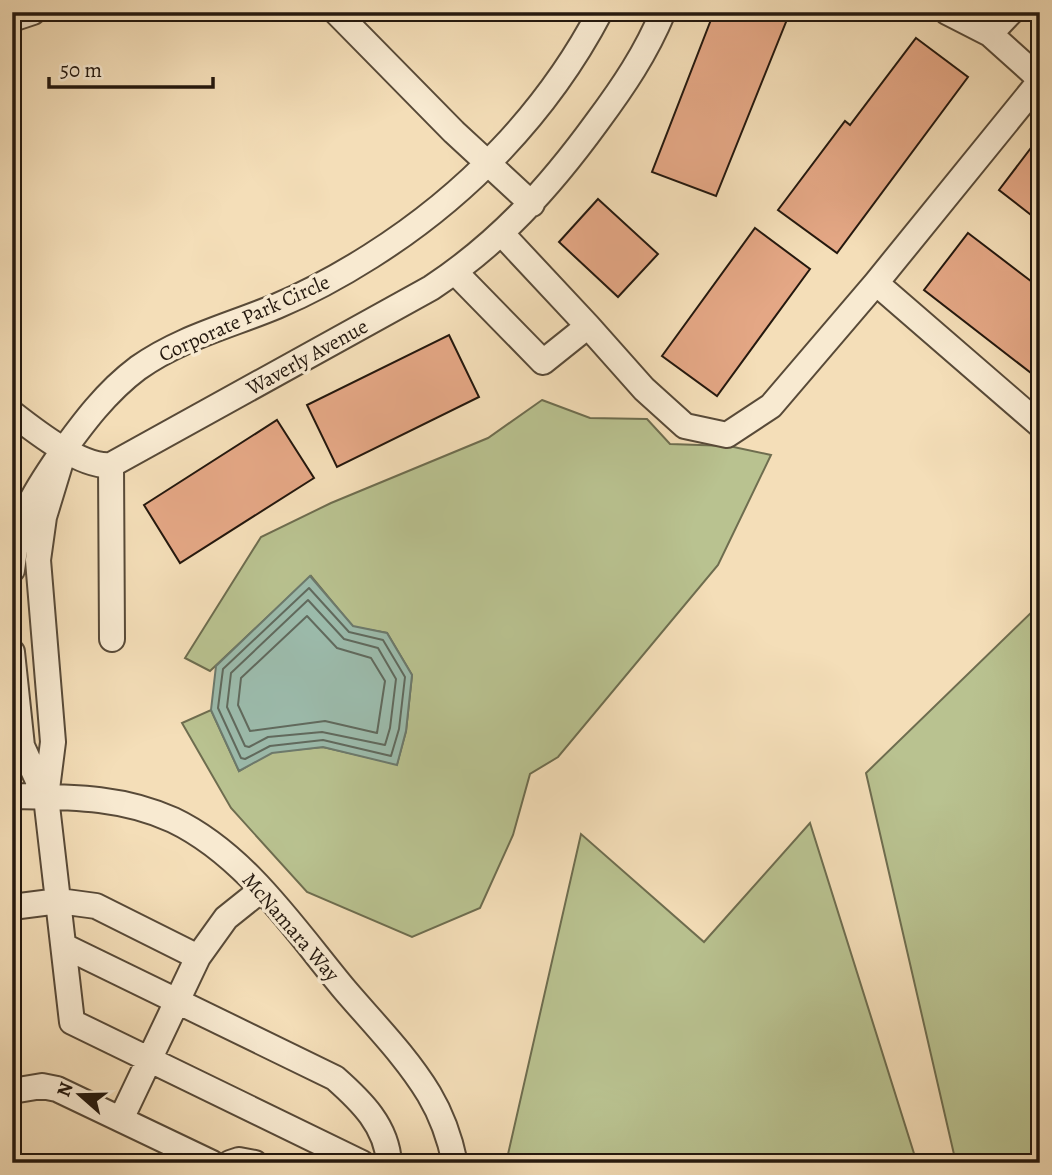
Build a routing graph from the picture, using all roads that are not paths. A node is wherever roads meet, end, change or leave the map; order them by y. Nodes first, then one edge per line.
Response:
1 (33, 12) edge
2 (336, 12) edge
3 (600, 12) edge
4 (663, 12) edge
5 (947, 12) edge
6 (1011, 12) edge
7 (12, 19) edge
8 (990, 34) junction
9 (1040, 80) edge
10 (489, 163) junction
11 (532, 204) junction
12 (502, 234) junction
13 (455, 272) junction
14 (876, 283) junction
15 (588, 326) junction
16 (12, 413) edge
17 (1040, 425) edge
18 (65, 448) junction
19 (111, 465) junction
20 (12, 570) edge
21 (112, 639) dead end
22 (12, 652) edge
23 (12, 796) edge
24 (46, 797) junction
25 (12, 808) edge
26 (261, 890) junction
27 (59, 901) junction
28 (12, 907) edge
29 (64, 946) junction
30 (198, 957) junction
31 (177, 1001) junction
32 (149, 1062) junction
33 (12, 1091) edge
34 (121, 1119) junction
35 (212, 1163) edge
36 (230, 1163) edge
37 (255, 1163) edge
38 (362, 1163) edge
39 (389, 1163) edge
40 (455, 1163) edge

1 - 7 street
2 - 10 street
3 - 10 street, Corporate Park Circle
4 - 11 street, Waverly Avenue
5 - 8 street
6 - 8 street
8 - 9 street
9 - 14 street
10 - 11 street
10 - 18 street, Corporate Park Circle
11 - 12 street, Waverly Avenue
12 - 13 street, Waverly Avenue
12 - 15 street
13 - 15 street
13 - 19 street, Waverly Avenue
14 - 15 street
14 - 17 street
16 - 18 street
18 - 19 street
18 - 20 street, Corporate Park Circle
18 - 24 street, Corporate Park Circle
19 - 21 street
22 - 24 street
23 - 24 street, McNamara Way
24 - 25 street, McNamara Way
24 - 26 street, McNamara Way
24 - 27 street
26 - 30 street
26 - 40 street, McNamara Way
27 - 28 street
27 - 29 street
27 - 30 street
29 - 31 street
29 - 32 street
30 - 31 street
31 - 32 street
31 - 39 street
32 - 34 street
32 - 38 street
33 - 34 street
34 - 35 street
36 - 37 street

